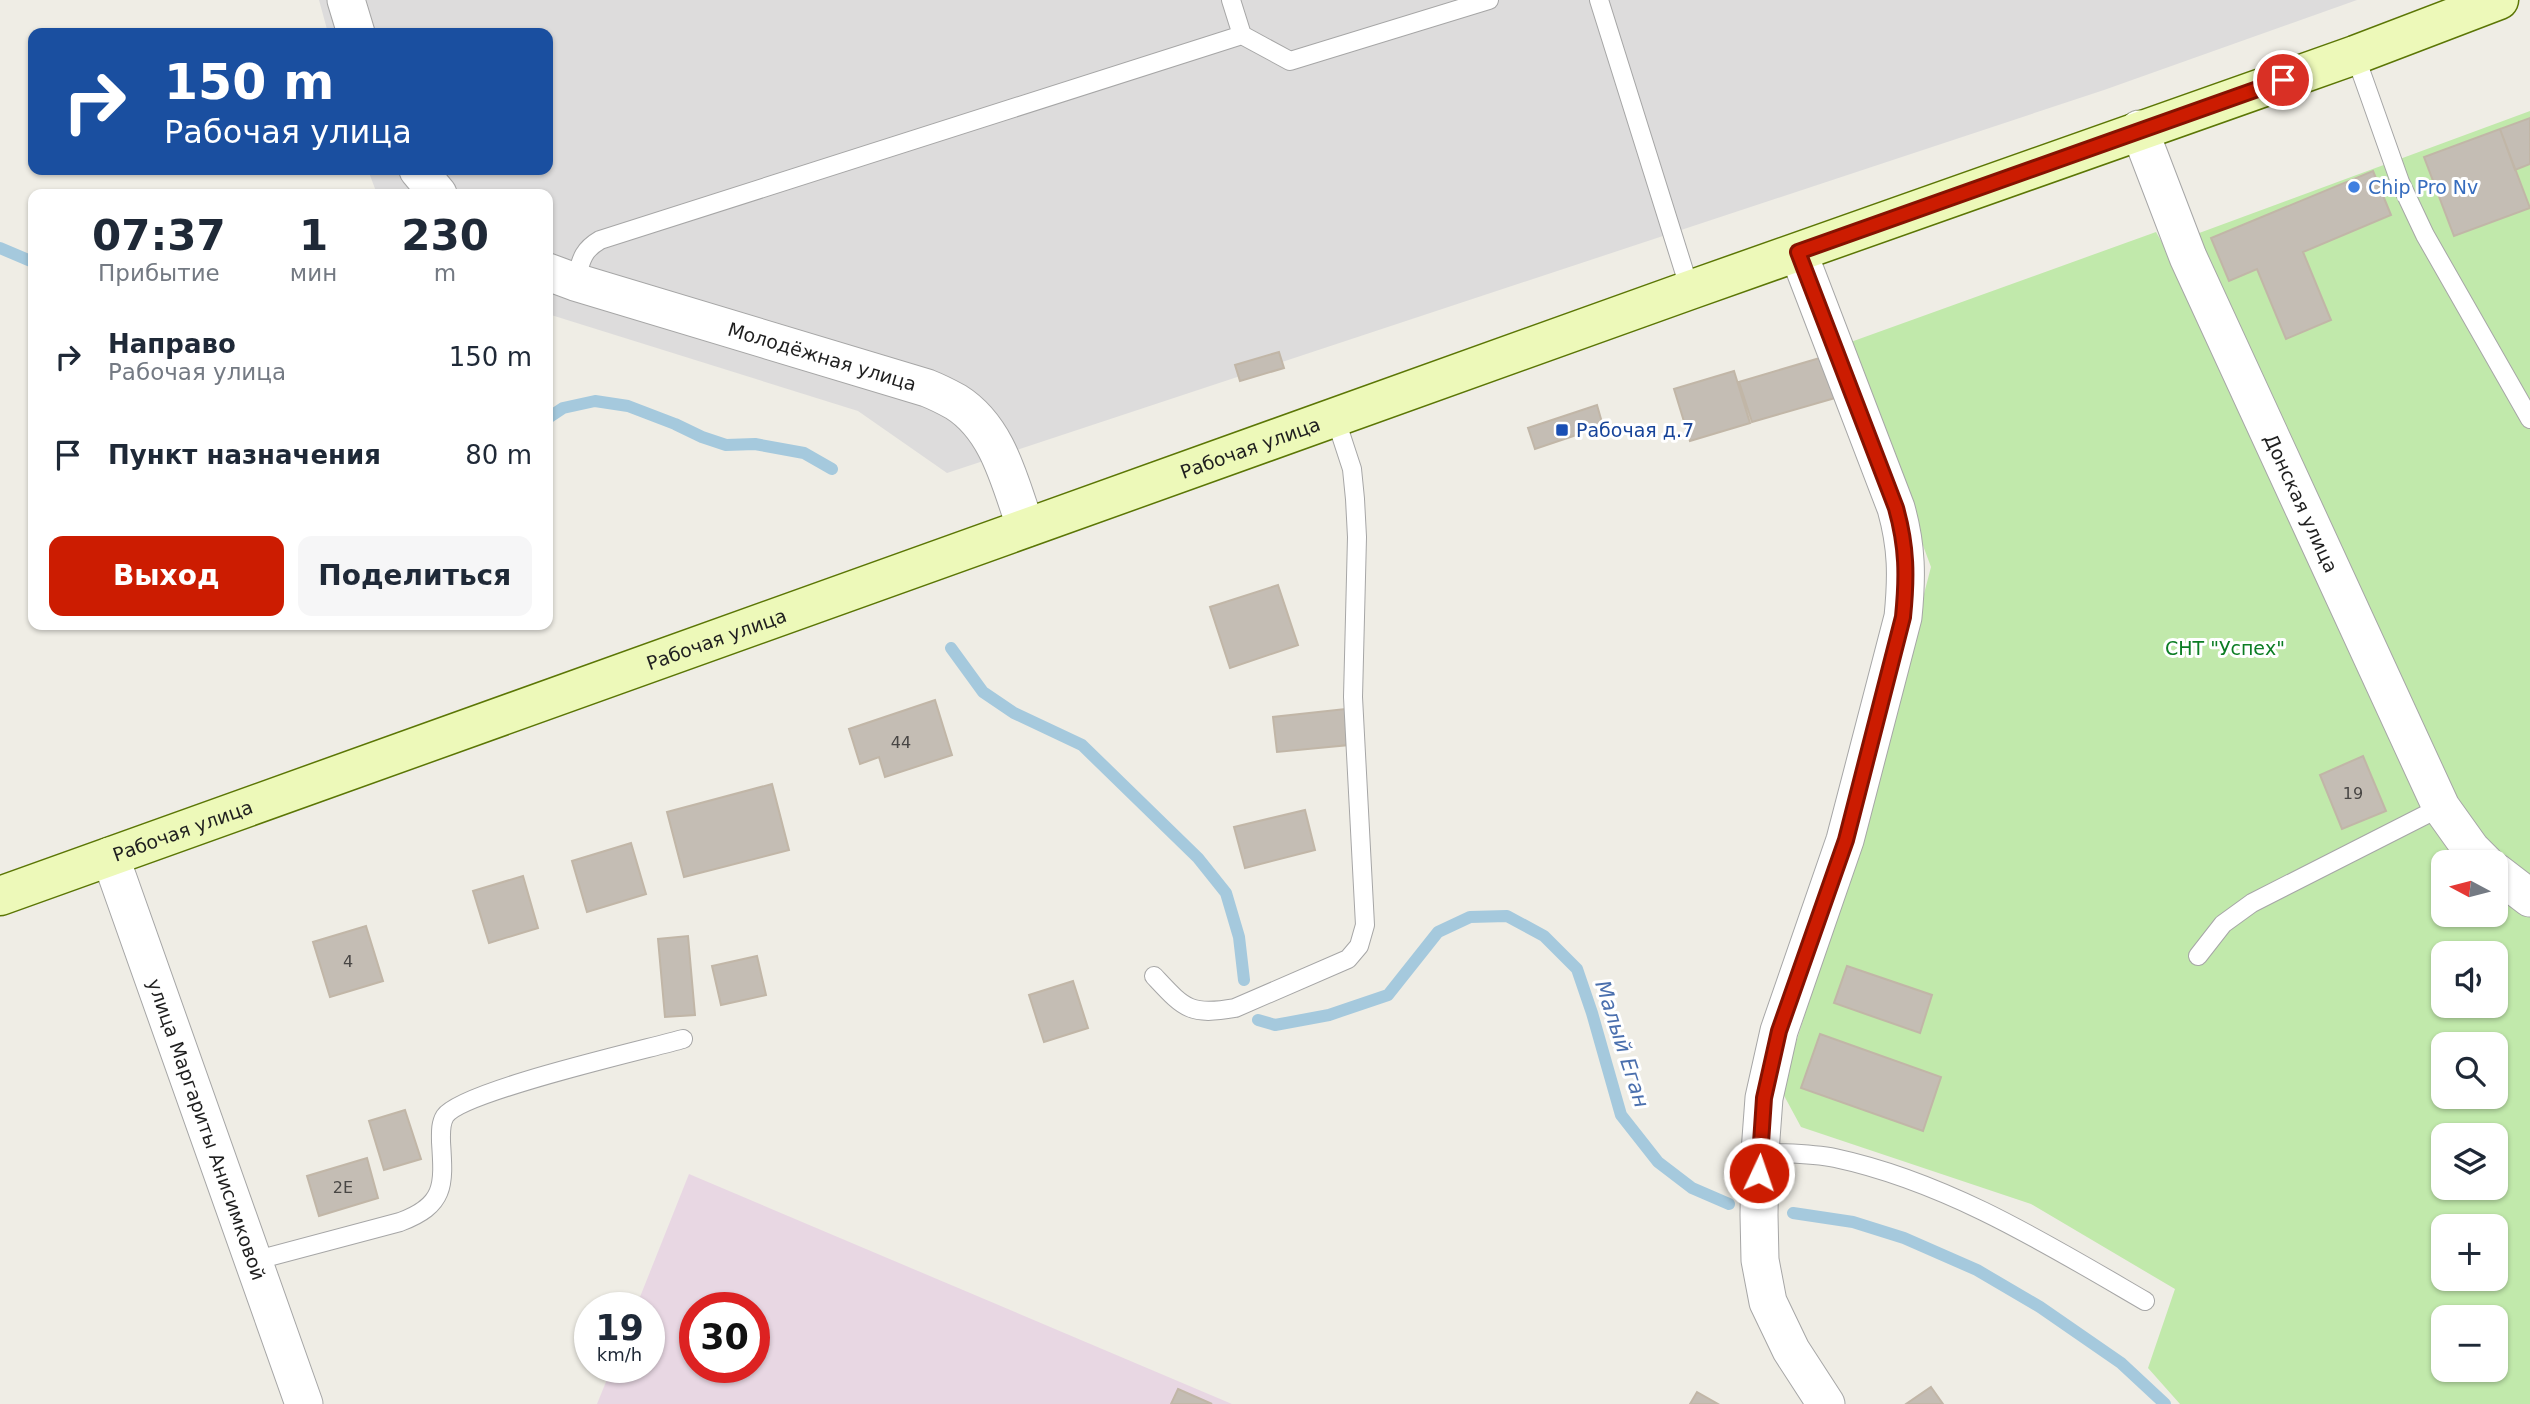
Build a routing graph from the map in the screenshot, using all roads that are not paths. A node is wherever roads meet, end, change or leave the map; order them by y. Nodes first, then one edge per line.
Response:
1 (346, 0) edge
2 (1231, 0) edge
3 (1489, 0) edge
4 (1599, 0) edge
5 (2499, 0) edge
6 (354, 28) edge
7 (1242, 35) junction
8 (2355, 55) junction
9 (2139, 130) junction
10 (422, 175) edge
11 (434, 189) edge
12 (1798, 252) junction
13 (561, 277) edge
14 (1690, 289) junction
15 (1335, 417) junction
16 (2530, 419) edge
17 (1026, 528) junction
18 (2441, 807) junction
19 (2472, 850) edge
20 (110, 856) junction
21 (2508, 881) edge
22 (0, 896) edge
23 (2530, 898) edge
24 (2198, 956) dead end
25 (1154, 976) dead end
26 (683, 1039) dead end
27 (1760, 1152) junction
28 (253, 1261) junction
29 (2145, 1301) dead end
30 (304, 1404) edge
31 (1826, 1404) edge

1 - 6 street
2 - 7 lane
3 - 7 lane
4 - 14 lane
5 - 8 street, Рабочая улица
7 - 13 lane
8 - 9 street, Рабочая улица
8 - 16 lane
9 - 12 street, Рабочая улица
9 - 18 street, Донская улица
10 - 11 street
12 - 14 street, Рабочая улица
12 - 27 street
13 - 17 street, Молодёжная улица
14 - 15 street, Рабочая улица
15 - 17 street, Рабочая улица
15 - 25 lane
17 - 20 street, Рабочая улица
18 - 19 street, Донская улица
18 - 24 lane
20 - 22 street, Рабочая улица
20 - 28 street, улица Маргариты Анисимковой
21 - 23 street
26 - 28 lane
27 - 29 lane
27 - 31 street
28 - 30 street, улица Маргариты Анисимковой

